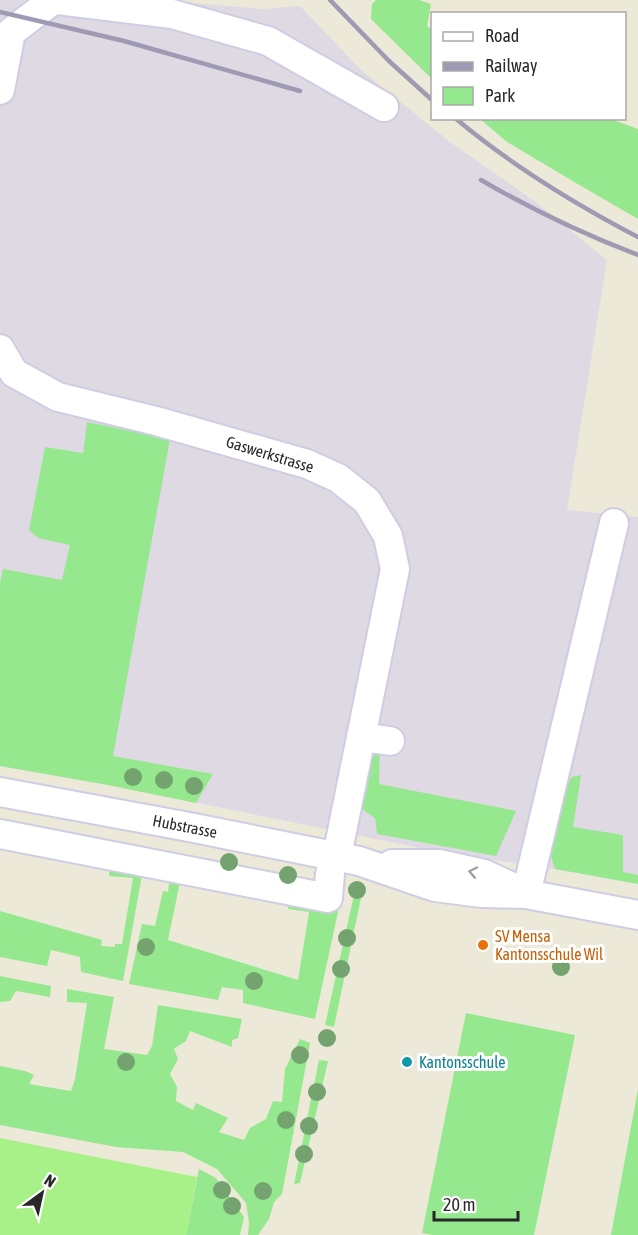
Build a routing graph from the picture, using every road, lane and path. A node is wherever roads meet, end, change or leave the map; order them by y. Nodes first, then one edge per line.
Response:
1 (53, 0) edge
2 (58, 0) edge
3 (0, 90) edge
4 (384, 107) dead end
5 (0, 349) edge
6 (614, 523) dead end
7 (362, 737) junction
8 (390, 741) dead end
9 (0, 792) edge
10 (0, 834) edge
11 (334, 865) junction
12 (526, 894) junction
13 (638, 915) edge

1 - 3 street
2 - 4 street
5 - 7 street, Gaswerkstrasse
6 - 12 street
7 - 8 street
7 - 11 street, Gaswerkstrasse
9 - 11 street, Hubstrasse
10 - 11 street, Gaswerkstrasse
11 - 12 street, Hubstrasse
12 - 13 street, Hubstrasse

